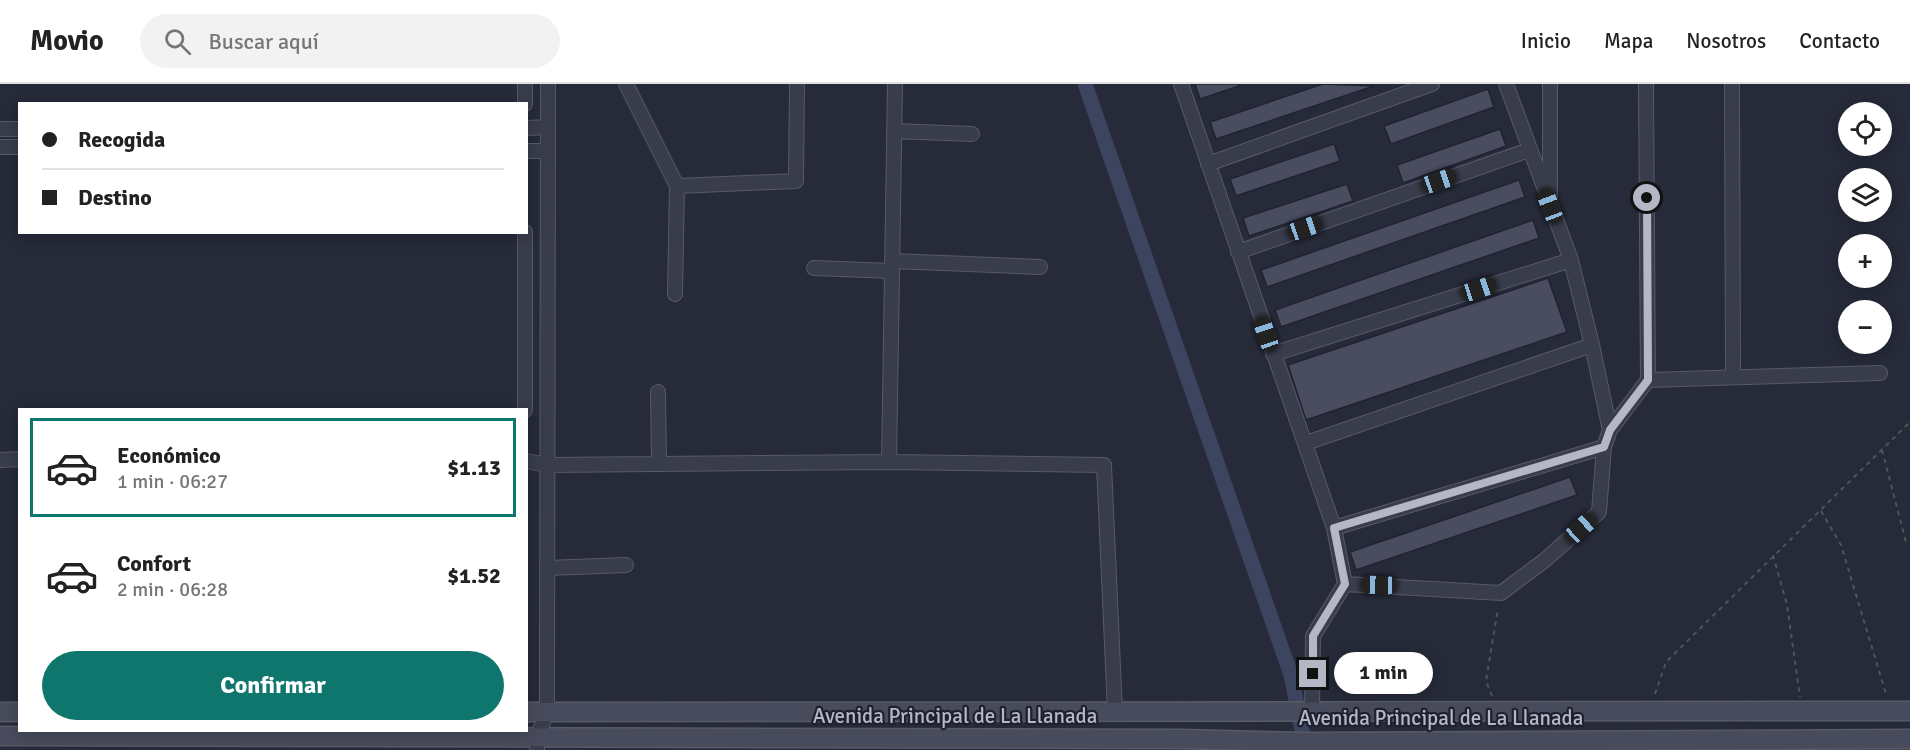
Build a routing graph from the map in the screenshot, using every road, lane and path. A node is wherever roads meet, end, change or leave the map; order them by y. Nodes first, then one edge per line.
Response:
1 (525, 84) edge
2 (548, 84) edge
3 (626, 84) edge
4 (797, 84) edge
5 (895, 84) edge
6 (1181, 84) edge
7 (1432, 84) edge
8 (1506, 84) edge
9 (1550, 84) edge
10 (1646, 84) edge
11 (1732, 84) edge
12 (525, 102) edge
13 (528, 128) edge
14 (548, 128) junction
15 (0, 129) edge
16 (18, 129) edge
17 (894, 131) junction
18 (972, 134) dead end
19 (0, 147) edge
20 (18, 147) edge
21 (1529, 150) junction
22 (528, 151) edge
23 (548, 151) junction
24 (1208, 164) junction
25 (677, 186) junction
26 (1550, 206) junction
27 (525, 234) edge
28 (1238, 252) junction
29 (1571, 260) junction
30 (892, 266) junction
31 (1040, 267) dead end
32 (814, 268) dead end
33 (675, 294) dead end
34 (1592, 345) junction
35 (1273, 354) junction
36 (1880, 373) dead end
37 (1733, 376) junction
38 (1648, 380) junction
39 (658, 392) dead end
40 (525, 408) edge
41 (1910, 422) edge
42 (1610, 430) junction
43 (1306, 443) junction
44 (1604, 447) junction
45 (1882, 450) junction
46 (18, 459) edge
47 (0, 460) edge
48 (528, 461) edge
49 (889, 462) junction
50 (659, 464) junction
51 (547, 465) junction
52 (1821, 511) junction
53 (1334, 528) junction
54 (1910, 541) edge
55 (1773, 555) junction
56 (626, 565) dead end
57 (547, 568) junction
58 (1345, 584) junction
59 (1501, 593) junction
60 (1115, 711) junction
61 (1155, 711) junction
62 (1199, 711) junction
63 (1312, 711) junction
64 (1497, 711) junction
65 (1650, 711) junction
66 (1802, 711) junction
67 (1891, 711) junction
68 (1910, 711) edge
69 (0, 712) edge
70 (18, 712) edge
71 (547, 712) junction
72 (528, 714) edge
73 (528, 719) edge
74 (0, 736) edge
75 (1181, 739) junction
76 (1898, 742) edge
77 (537, 744) edge

1 - 12 street
2 - 14 street
3 - 25 street
4 - 25 street
5 - 17 street
6 - 24 street
7 - 24 street
8 - 21 street
9 - 26 street
10 - 38 street
11 - 37 street
13 - 14 street
14 - 23 street
15 - 16 street
17 - 18 street
17 - 30 street
19 - 20 street
21 - 26 street
21 - 28 street
22 - 23 street
23 - 51 street
24 - 28 street
25 - 33 street
26 - 29 street
27 - 40 street
28 - 35 street
29 - 34 street
29 - 35 street
30 - 31 street
30 - 32 street
30 - 49 street
34 - 42 street
34 - 43 street
35 - 43 street
36 - 37 street
37 - 38 street
38 - 42 street
39 - 50 street
41 - 45 path
42 - 44 street
43 - 53 street
44 - 53 street
44 - 59 street
45 - 52 path
45 - 54 path
46 - 47 street
48 - 51 street
49 - 50 street
49 - 60 street
50 - 51 street
51 - 57 street
52 - 55 path
52 - 67 path
53 - 58 street
55 - 65 path
55 - 66 path
56 - 57 street
57 - 71 street
58 - 59 street
58 - 63 street
59 - 64 path
60 - 61 main road, Avenida Principal de La Llanada
60 - 71 main road, Avenida Principal de La Llanada
61 - 62 main road, Avenida Principal de La Llanada
61 - 75 main road
62 - 63 main road, Avenida Principal de La Llanada
62 - 75 main road
63 - 64 main road, Avenida Principal de La Llanada
64 - 65 main road, Avenida Principal de La Llanada
65 - 66 main road, Avenida Principal de La Llanada
66 - 67 main road, Avenida Principal de La Llanada
67 - 68 main road, Avenida Principal de La Llanada
69 - 70 main road
71 - 72 main road, Avenida Principal de La Llanada
71 - 77 street
73 - 77 street
74 - 77 main road, Avenida Principal de La Llanada
75 - 76 main road, Avenida Principal de La Llanada
75 - 77 main road, Avenida Principal de La Llanada

